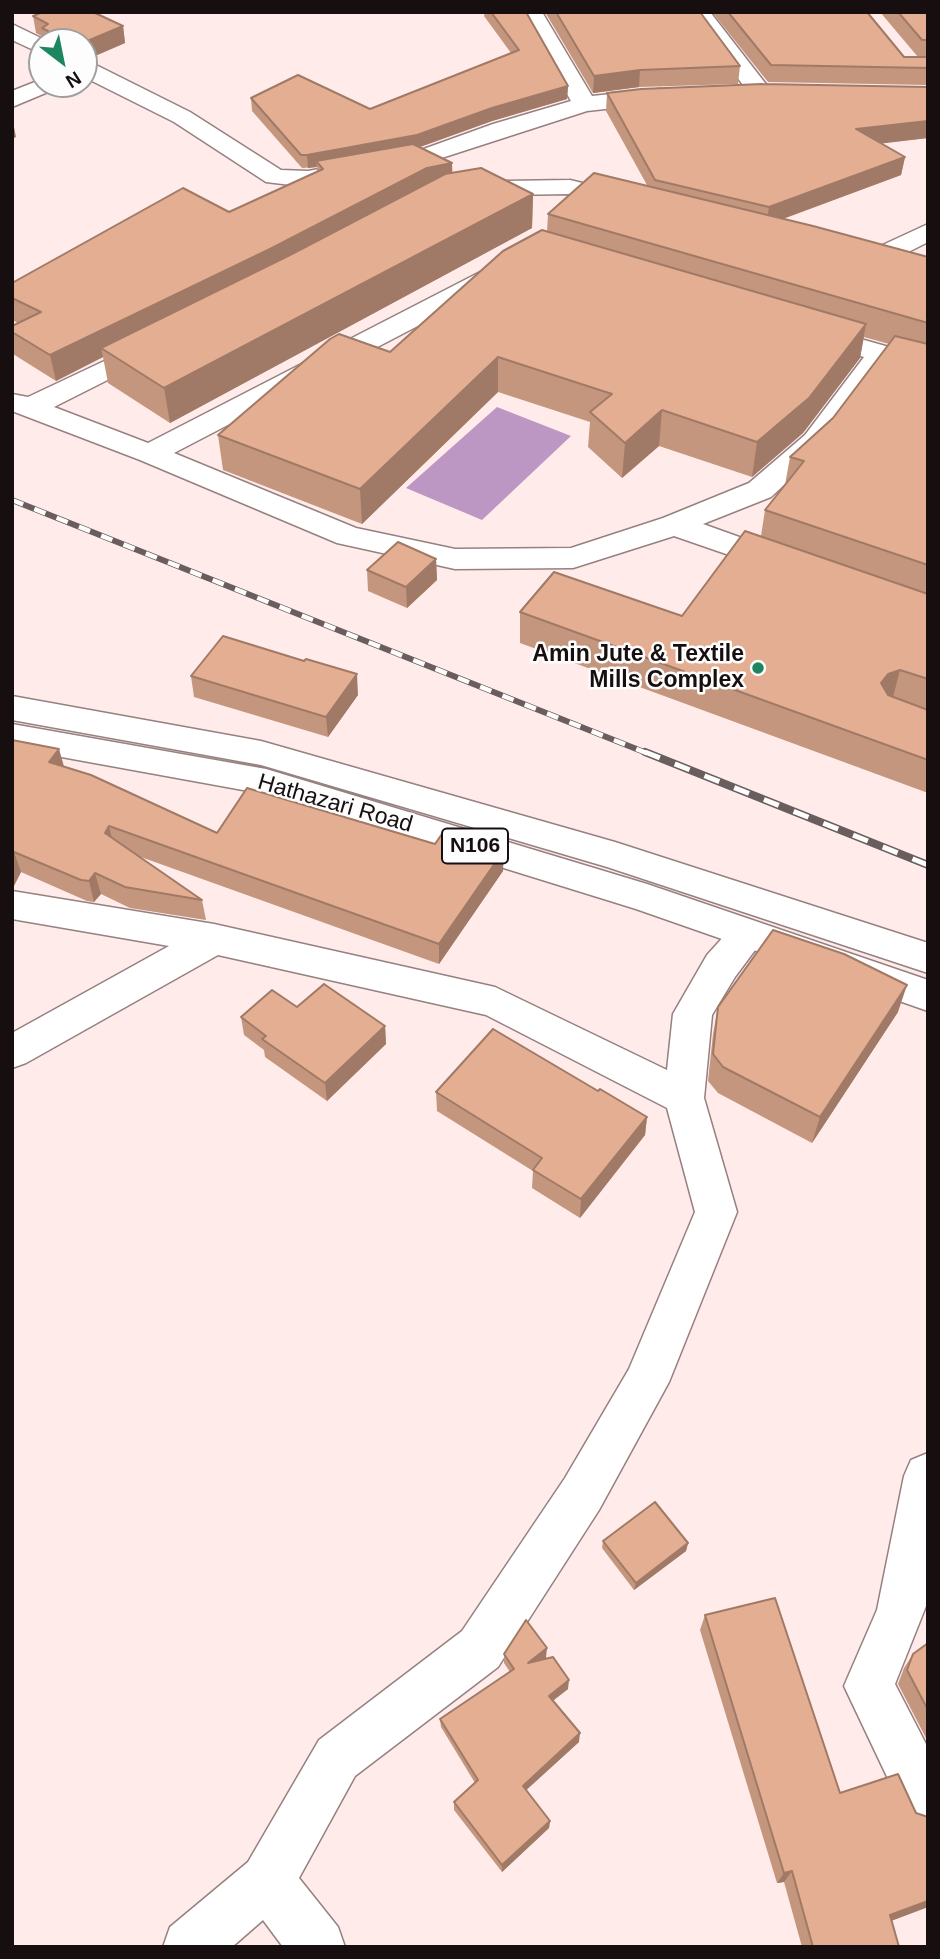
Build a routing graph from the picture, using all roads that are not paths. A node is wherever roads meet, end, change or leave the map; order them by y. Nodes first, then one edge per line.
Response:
1 (531, 12) edge
2 (699, 12) edge
3 (12, 32) edge
4 (28, 40) edge
5 (98, 75) edge
6 (760, 92) junction
7 (28, 93) edge
8 (788, 93) edge
9 (733, 94) edge
10 (680, 96) edge
11 (12, 100) edge
12 (584, 104) junction
13 (451, 198) edge
14 (649, 206) edge
15 (928, 232) edge
16 (844, 255) edge
17 (870, 261) junction
18 (514, 265) edge
19 (905, 270) edge
20 (789, 326) edge
21 (175, 335) edge
22 (881, 353) junction
23 (928, 367) edge
24 (21, 404) edge
25 (150, 454) junction
26 (674, 525) junction
27 (814, 574) edge
28 (12, 708) edge
29 (12, 736) edge
30 (12, 905) edge
31 (748, 934) junction
32 (214, 939) junction
33 (928, 958) edge
34 (928, 996) edge
35 (12, 1052) edge
36 (684, 1098) junction
37 (928, 1476) edge
38 (928, 1804) edge
39 (267, 1881) junction
40 (190, 1947) edge
41 (318, 1947) edge

1 - 12 main road
2 - 6 main road
3 - 4 main road
5 - 12 main road
6 - 8 main road
6 - 9 main road
7 - 11 main road
10 - 12 main road
13 - 14 main road
15 - 17 main road
16 - 17 main road
17 - 19 main road
18 - 25 main road
20 - 22 main road
21 - 24 main road
22 - 23 main road
22 - 26 main road
24 - 25 main road
25 - 26 main road
26 - 27 main road
28 - 33 main road, Hathazari Road / N106
29 - 31 main road, Hathazari Road / N106
30 - 32 main road
31 - 34 main road, Hathazari Road / N106
31 - 36 main road
32 - 35 main road
32 - 36 main road
36 - 39 main road
37 - 38 main road
39 - 40 main road
39 - 41 main road

